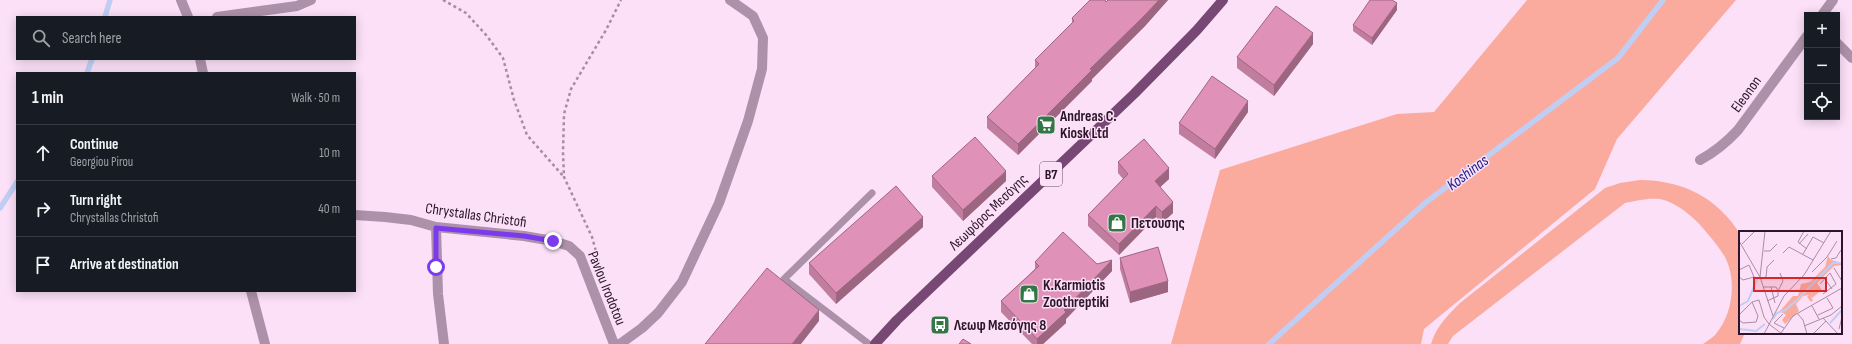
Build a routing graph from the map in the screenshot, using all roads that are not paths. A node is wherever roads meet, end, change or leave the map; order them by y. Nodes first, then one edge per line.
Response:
1 (181, 0) edge
2 (311, 0) edge
3 (730, 0) edge
4 (1223, 0) edge
5 (1833, 0) edge
6 (1824, 12) edge
7 (188, 16) edge
8 (224, 16) edge
9 (1804, 40) edge
10 (1840, 46) edge
11 (1852, 58) edge
12 (200, 60) edge
13 (203, 72) edge
14 (1700, 160) dead end
15 (872, 193) dead end
16 (356, 215) edge
17 (436, 228) junction
18 (569, 246) joint
19 (251, 292) edge
20 (265, 344) edge
21 (444, 344) edge
22 (614, 344) edge
23 (620, 344) edge
24 (869, 344) edge
25 (876, 344) edge

1 - 7 street
2 - 8 street
3 - 23 street
4 - 25 main road, Λεωφόρος Μεσόγης / B7
5 - 6 street
9 - 14 street, Eleonon
10 - 11 street
12 - 13 street
15 - 24 lane
16 - 17 street, Chrystallas Christofi
17 - 18 street, Chrystallas Christofi
17 - 21 street
18 - 22 street, Pavlou Irodotou
19 - 20 street

